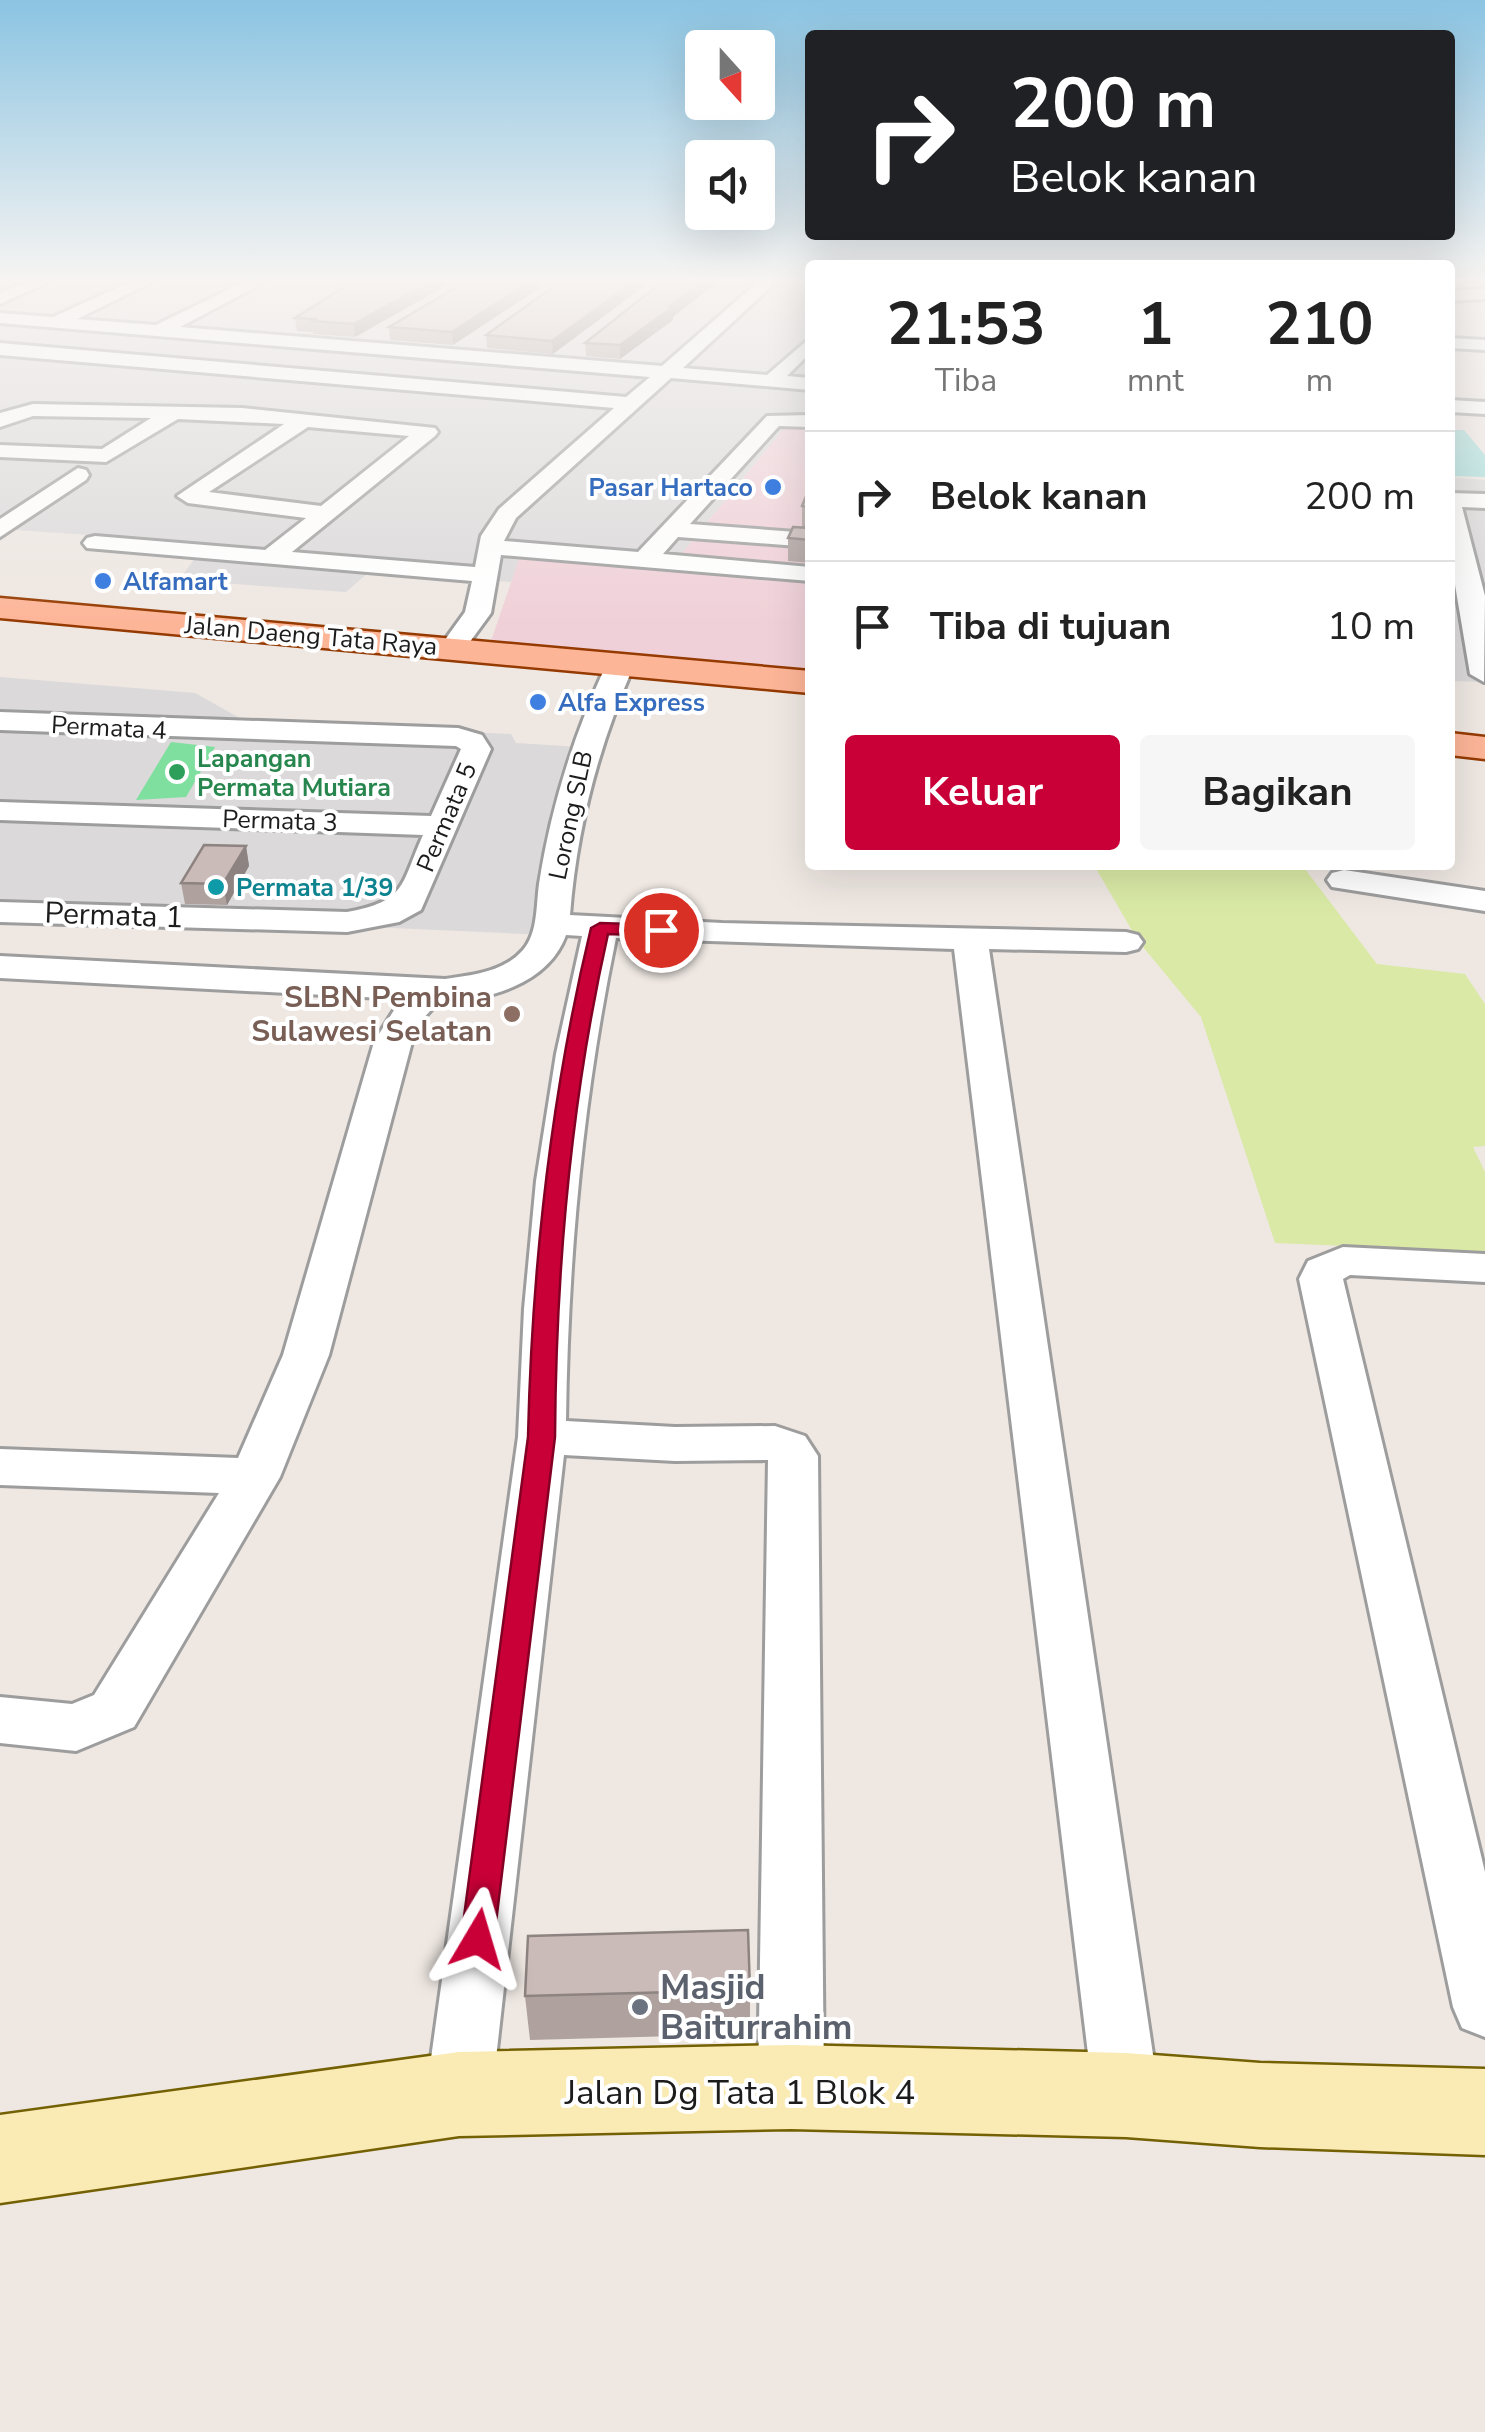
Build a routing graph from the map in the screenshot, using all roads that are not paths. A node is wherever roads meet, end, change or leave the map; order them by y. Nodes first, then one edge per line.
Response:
1 (275, 395) edge
2 (535, 395) edge
3 (642, 395) edge
4 (803, 395) edge
5 (633, 404) junction
6 (1455, 406) edge
7 (1485, 408) edge
8 (173, 413) junction
9 (242, 414) junction
10 (785, 419) junction
11 (302, 420) junction
12 (0, 421) edge
13 (805, 421) edge
14 (0, 451) edge
15 (78, 474) dead end
16 (1455, 502) edge
17 (1485, 502) edge
18 (325, 512) junction
19 (0, 530) edge
20 (674, 530) junction
21 (805, 540) edge
22 (1455, 542) edge
23 (95, 543) dead end
24 (491, 547) junction
25 (272, 556) junction
26 (644, 560) junction
27 (805, 574) edge
28 (486, 575) junction
29 (1461, 595) edge
30 (0, 608) edge
31 (452, 648) junction
32 (1470, 658) edge
33 (622, 664) junction
34 (805, 682) edge
35 (0, 721) edge
36 (458, 737) joint
37 (1455, 745) edge
38 (1485, 748) edge
39 (0, 811) edge
40 (441, 826) junction
41 (1344, 880) dead end
42 (1485, 901) edge
43 (0, 912) edge
44 (347, 922) joint
45 (576, 926) junction
46 (970, 940) junction
47 (1126, 942) dead end
48 (0, 967) edge
49 (429, 989) junction
50 (1485, 1268) edge
51 (542, 1437) junction
52 (0, 1468) edge
53 (255, 1476) junction
54 (0, 1720) edge
55 (1485, 2007) edge
56 (791, 2087) junction
57 (458, 2094) junction
58 (1126, 2094) junction
59 (1485, 2112) edge
60 (0, 2160) edge

1 - 9 street
2 - 5 street
3 - 5 street
4 - 10 street
5 - 24 street
6 - 7 street
8 - 9 street
8 - 12 street
8 - 14 street
9 - 11 street
10 - 13 street
10 - 20 street
11 - 18 street
11 - 18 street
15 - 19 street
16 - 17 street
18 - 25 street
20 - 21 street
20 - 26 street
22 - 29 street
23 - 25 street
24 - 26 street
24 - 28 street
25 - 28 street
26 - 27 street
28 - 31 street
29 - 32 street
30 - 31 main road, Jalan Daeng Tata Raya
31 - 33 main road, Jalan Daeng Tata Raya
33 - 34 main road, Jalan Daeng Tata Raya
33 - 45 street, Lorong SLB
35 - 36 street, Permata 4
36 - 40 street, Permata 5
37 - 38 main road
39 - 40 street, Permata 3
40 - 44 street, Permata 5
41 - 42 street
43 - 44 street, Permata 1
45 - 46 street
45 - 49 street
45 - 51 street, Lorong SLB
46 - 47 street
46 - 58 street
48 - 49 street
49 - 53 street
50 - 55 street
51 - 56 street
51 - 57 street, Lorong SLB
52 - 53 street
53 - 54 street
56 - 57 street, Jalan Dg Tata 1 Blok 4
56 - 58 street, Jalan Dg Tata 1 Blok 4
57 - 60 street, Jalan Dg Tata 1 Blok 4
58 - 59 street, Jalan Dg Tata 1 Blok 4

